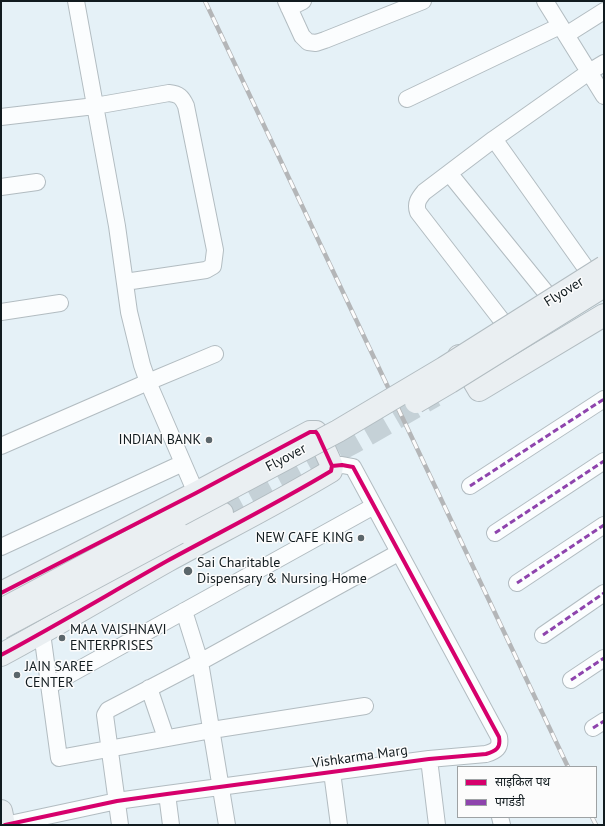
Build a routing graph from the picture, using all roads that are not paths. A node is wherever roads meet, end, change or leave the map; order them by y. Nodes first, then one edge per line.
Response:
1 (76, 1) edge
2 (303, 1) edge
3 (423, 1) edge
4 (551, 4) edge
5 (287, 5) edge
6 (604, 11) edge
7 (563, 30) junction
8 (604, 63) edge
9 (589, 72) junction
10 (604, 96) edge
11 (407, 99) dead end
12 (95, 106) junction
13 (1, 118) edge
14 (494, 139) junction
15 (449, 173) junction
16 (37, 182) dead end
17 (1, 187) edge
18 (604, 255) edge
19 (598, 269) edge
20 (125, 282) junction
21 (604, 286) edge
22 (604, 292) edge
23 (547, 294) junction
24 (60, 303) dead end
25 (1, 312) edge
26 (604, 315) edge
27 (503, 322) junction
28 (215, 354) dead end
29 (148, 382) junction
30 (604, 399) edge
31 (1, 446) edge
32 (604, 461) edge
33 (183, 463) junction
34 (332, 466) junction
35 (470, 486) dead end
36 (196, 493) junction
37 (374, 506) junction
38 (604, 525) edge
39 (495, 533) dead end
40 (1, 547) edge
41 (398, 553) junction
42 (517, 583) dead end
43 (20, 584) junction
44 (1, 593) edge
45 (604, 593) edge
46 (1, 610) edge
47 (184, 611) junction
48 (1, 628) edge
49 (46, 631) junction
50 (543, 635) dead end
51 (1, 655) edge
52 (604, 658) edge
53 (200, 662) junction
54 (571, 680) dead end
55 (49, 686) junction
56 (149, 688) junction
57 (364, 706) dead end
58 (212, 730) junction
59 (166, 738) junction
60 (109, 749) junction
61 (429, 759) junction
62 (494, 759) edge
63 (332, 772) junction
64 (220, 786) junction
65 (167, 794) junction
66 (117, 801) junction
67 (1, 811) edge
68 (4, 825) edge
69 (120, 825) edge
70 (171, 825) edge
71 (227, 825) edge
72 (339, 825) edge
73 (437, 825) edge

1 - 12 street
2 - 5 street
3 - 5 street
4 - 7 street
6 - 7 street
7 - 9 street
7 - 11 street
8 - 9 street
9 - 10 street
9 - 14 street
12 - 13 street
12 - 20 street
12 - 20 street
14 - 15 street
14 - 19 street
15 - 23 street
15 - 27 street
16 - 17 street
18 - 19 street
19 - 22 street
19 - 23 street
19 - 46 street, Flyover, bridge
20 - 29 street
21 - 48 street, Flyover, bridge
23 - 27 street
24 - 25 street
26 - 27 street
28 - 29 street
29 - 31 street
29 - 33 street
30 - 35 street
32 - 39 street
33 - 36 street
33 - 40 street
34 - 36 street
34 - 37 street
34 - 49 street
36 - 43 street
37 - 41 street
37 - 47 street
38 - 42 street
41 - 53 street
41 - 62 street, Vishkarma Marg
43 - 44 street
43 - 49 street
45 - 50 street
47 - 53 street
47 - 55 street
49 - 51 street
49 - 55 street
52 - 54 street
53 - 56 street
53 - 58 street
55 - 60 street
56 - 59 street
56 - 60 street
57 - 58 street
58 - 59 street
58 - 64 street
59 - 60 street
60 - 66 street
61 - 62 street, Vishkarma Marg
61 - 63 street, Vishkarma Marg
61 - 73 street
63 - 64 street, Vishkarma Marg
63 - 72 street
64 - 65 street, Vishkarma Marg
64 - 71 street
65 - 66 street, Vishkarma Marg
65 - 70 street
66 - 68 street, Vishkarma Marg
66 - 69 street
67 - 68 street

